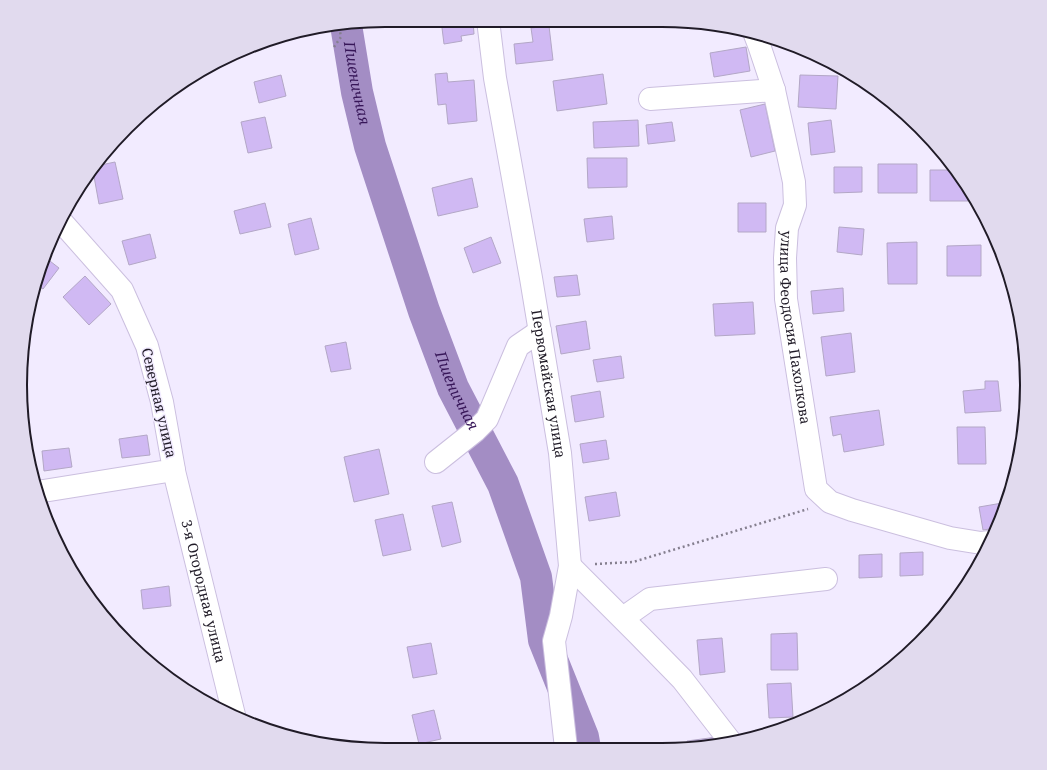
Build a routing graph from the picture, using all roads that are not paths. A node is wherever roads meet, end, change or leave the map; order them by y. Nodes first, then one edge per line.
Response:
1 (489, 27) edge
2 (758, 40) edge
3 (774, 90) junction
4 (650, 99) dead end
5 (65, 225) edge
6 (540, 331) junction
7 (436, 462) dead end
8 (174, 469) junction
9 (43, 491) edge
10 (983, 543) edge
11 (570, 566) junction
12 (826, 579) dead end
13 (623, 618) junction
14 (232, 708) edge
15 (727, 737) edge
16 (565, 743) edge

1 - 6 street, Первомайская улица
2 - 3 street, улица Феодосия Пахолкова
3 - 4 street
3 - 10 street, улица Феодосия Пахолкова
5 - 8 street, Северная улица
6 - 7 street
6 - 11 street, Первомайская улица
8 - 9 street
8 - 14 street, 3-я Огородная улица
11 - 13 street
11 - 16 street, Первомайская улица
12 - 13 street
13 - 15 street

